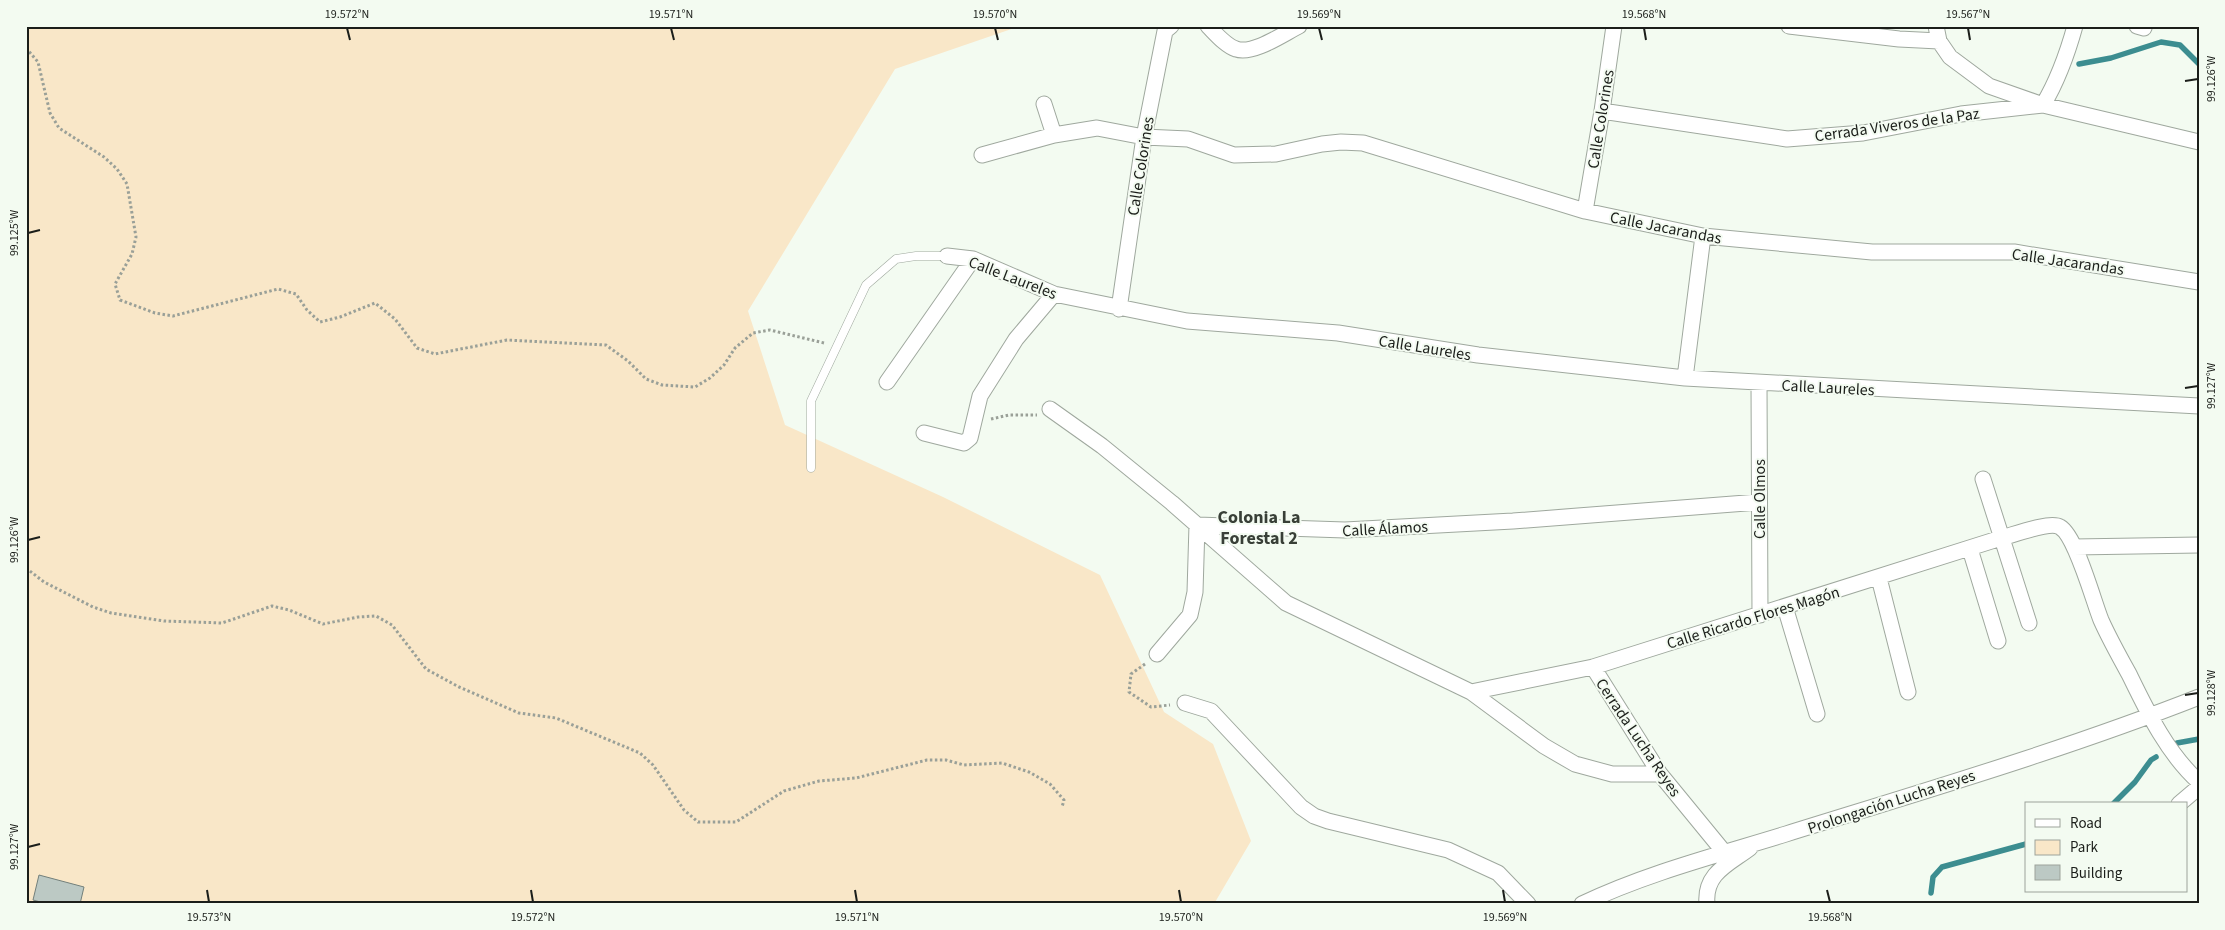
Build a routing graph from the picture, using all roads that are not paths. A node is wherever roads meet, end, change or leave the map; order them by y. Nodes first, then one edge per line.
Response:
1 (1171, 26) edge
2 (1208, 26) edge
3 (1298, 26) edge
4 (1614, 26) edge
5 (1789, 26) edge
6 (2075, 26) edge
7 (1938, 33) edge
8 (1044, 104) dead end
9 (2043, 105) junction
10 (1602, 111) junction
11 (1054, 135) junction
12 (1144, 137) junction
13 (2199, 142) edge
14 (982, 155) dead end
15 (1585, 211) junction
16 (1703, 236) junction
17 (947, 256) joint
18 (973, 259) junction
19 (2199, 282) edge
20 (1054, 294) junction
21 (1119, 309) junction
22 (1685, 378) junction
23 (887, 382) dead end
24 (1759, 383) junction
25 (2199, 406) edge
26 (1050, 409) dead end
27 (924, 433) dead end
28 (811, 468) dead end
29 (1983, 480) dead end
30 (1759, 502) junction
31 (1197, 525) junction
32 (2001, 538) junction
33 (2199, 545) edge
34 (2074, 547) junction
35 (1970, 549) junction
36 (1879, 578) junction
37 (1785, 607) junction
38 (1760, 615) junction
39 (2029, 623) dead end
40 (1998, 641) dead end
41 (1157, 654) road end
42 (1593, 667) junction
43 (1471, 692) junction
44 (1908, 692) dead end
45 (2199, 697) edge
46 (1185, 702) road end
47 (1817, 714) dead end
48 (2150, 717) junction
49 (1660, 774) junction
50 (2199, 782) edge
51 (2199, 787) edge
52 (2181, 802) edge
53 (1756, 843) junction
54 (1724, 852) junction
55 (1528, 904) edge
56 (1582, 904) edge
57 (1708, 904) edge

1 - 12 street, Calle Colorines
2 - 3 street
4 - 10 street, Calle Colorines
5 - 7 street
6 - 9 street
7 - 9 street
8 - 11 street
9 - 10 street, Cerrada Viveros de la Paz
9 - 13 street
10 - 15 street, Calle Colorines
11 - 12 street, Calle Jacarandas
11 - 14 street, Calle Jacarandas
12 - 15 street, Calle Jacarandas
12 - 21 street, Calle Colorines
15 - 16 street, Calle Jacarandas
16 - 19 street, Calle Jacarandas
16 - 22 street
17 - 18 street, Calle Laureles
17 - 28 lane, Calle Laureles
18 - 20 street, Calle Laureles
18 - 23 street
20 - 21 street, Calle Laureles
20 - 27 street
21 - 22 street, Calle Laureles
22 - 24 street, Calle Laureles
24 - 25 street, Calle Laureles
24 - 30 street, Calle Olmos
26 - 31 street
29 - 32 street
30 - 31 street, Calle Álamos
30 - 38 street, Calle Olmos
31 - 41 street
31 - 43 street
32 - 34 street, Calle Ricardo Flores Magón
32 - 35 street, Calle Ricardo Flores Magón
32 - 39 street
33 - 34 street
34 - 48 street, Calle Ricardo Flores Magón
35 - 36 street, Calle Ricardo Flores Magón
35 - 40 street
36 - 37 street, Calle Ricardo Flores Magón
36 - 44 street
37 - 38 street, Calle Ricardo Flores Magón
37 - 47 street
38 - 42 street, Calle Ricardo Flores Magón
42 - 43 street, Calle Ricardo Flores Magón
42 - 49 street, Cerrada Lucha Reyes
43 - 49 street
45 - 48 street, Prolongación Lucha Reyes
46 - 55 street
48 - 50 street, Calle Ricardo Flores Magón
48 - 53 street, Prolongación Lucha Reyes
49 - 54 street, Cerrada Lucha Reyes
51 - 52 street
53 - 54 street, Prolongación Lucha Reyes
53 - 57 street
54 - 56 street, Prolongación Lucha Reyes

